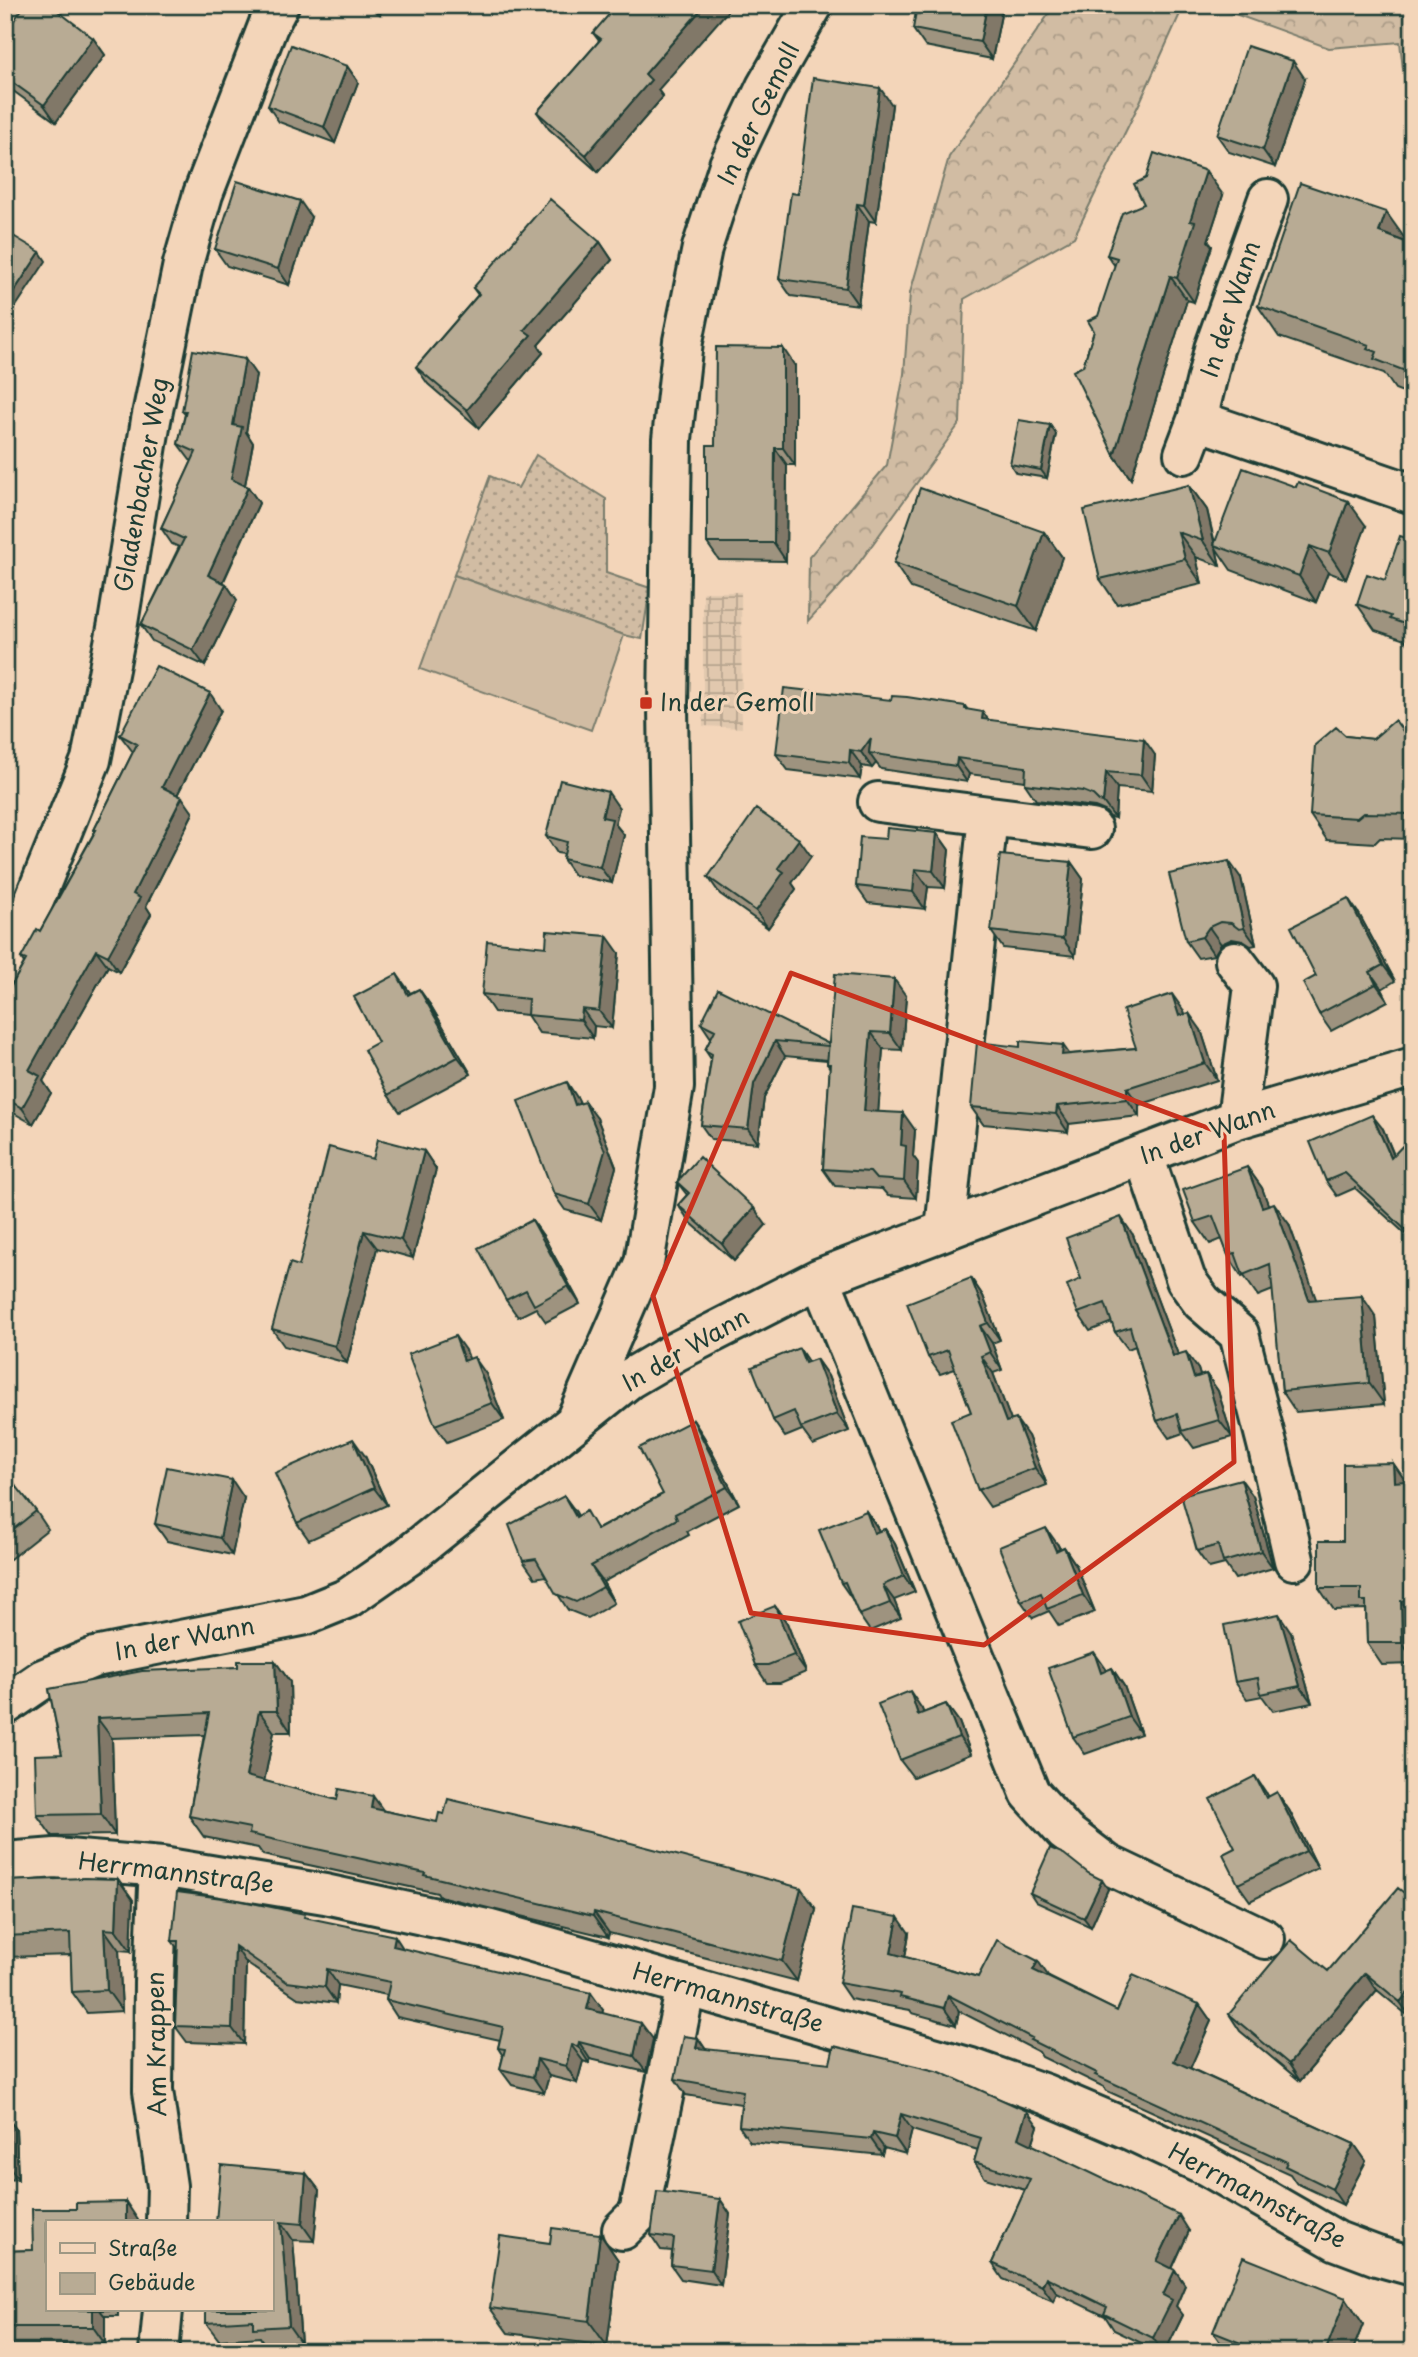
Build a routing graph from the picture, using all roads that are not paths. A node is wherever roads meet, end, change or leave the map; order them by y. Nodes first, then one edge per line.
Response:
1 (279, 5) edge
2 (813, 5) edge
3 (1268, 199) dead end
4 (1413, 494) edge
5 (878, 802) dead end
6 (988, 816) junction
7 (1091, 829) dead end
8 (1235, 961) dead end
9 (5, 964) edge
10 (1413, 1067) edge
11 (1237, 1119) junction
12 (1144, 1156) junction
13 (945, 1230) junction
14 (820, 1278) junction
15 (575, 1423) junction
16 (1294, 1560) dead end
17 (5, 1705) edge
18 (5, 1862) edge
19 (162, 1867) junction
20 (1265, 1939) dead end
21 (686, 1986) junction
22 (166, 2220) edge
23 (622, 2230) dead end
24 (1413, 2266) edge
25 (163, 2312) edge
26 (159, 2352) edge

1 - 9 street, Gladenbacher Weg
2 - 15 street, In der Gemoll
3 - 4 street, In der Wann
5 - 6 street
6 - 7 street
6 - 13 street
8 - 11 street
10 - 11 street, In der Wann
11 - 12 street, In der Wann
12 - 13 street, In der Wann
12 - 16 street
13 - 14 street, In der Wann
14 - 15 street, In der Wann
14 - 20 street
15 - 17 street, In der Wann
18 - 19 street, Herrmannstraße
19 - 21 street, Herrmannstraße
19 - 22 street, Am Krappen
21 - 23 street
21 - 24 street, Herrmannstraße
25 - 26 street

